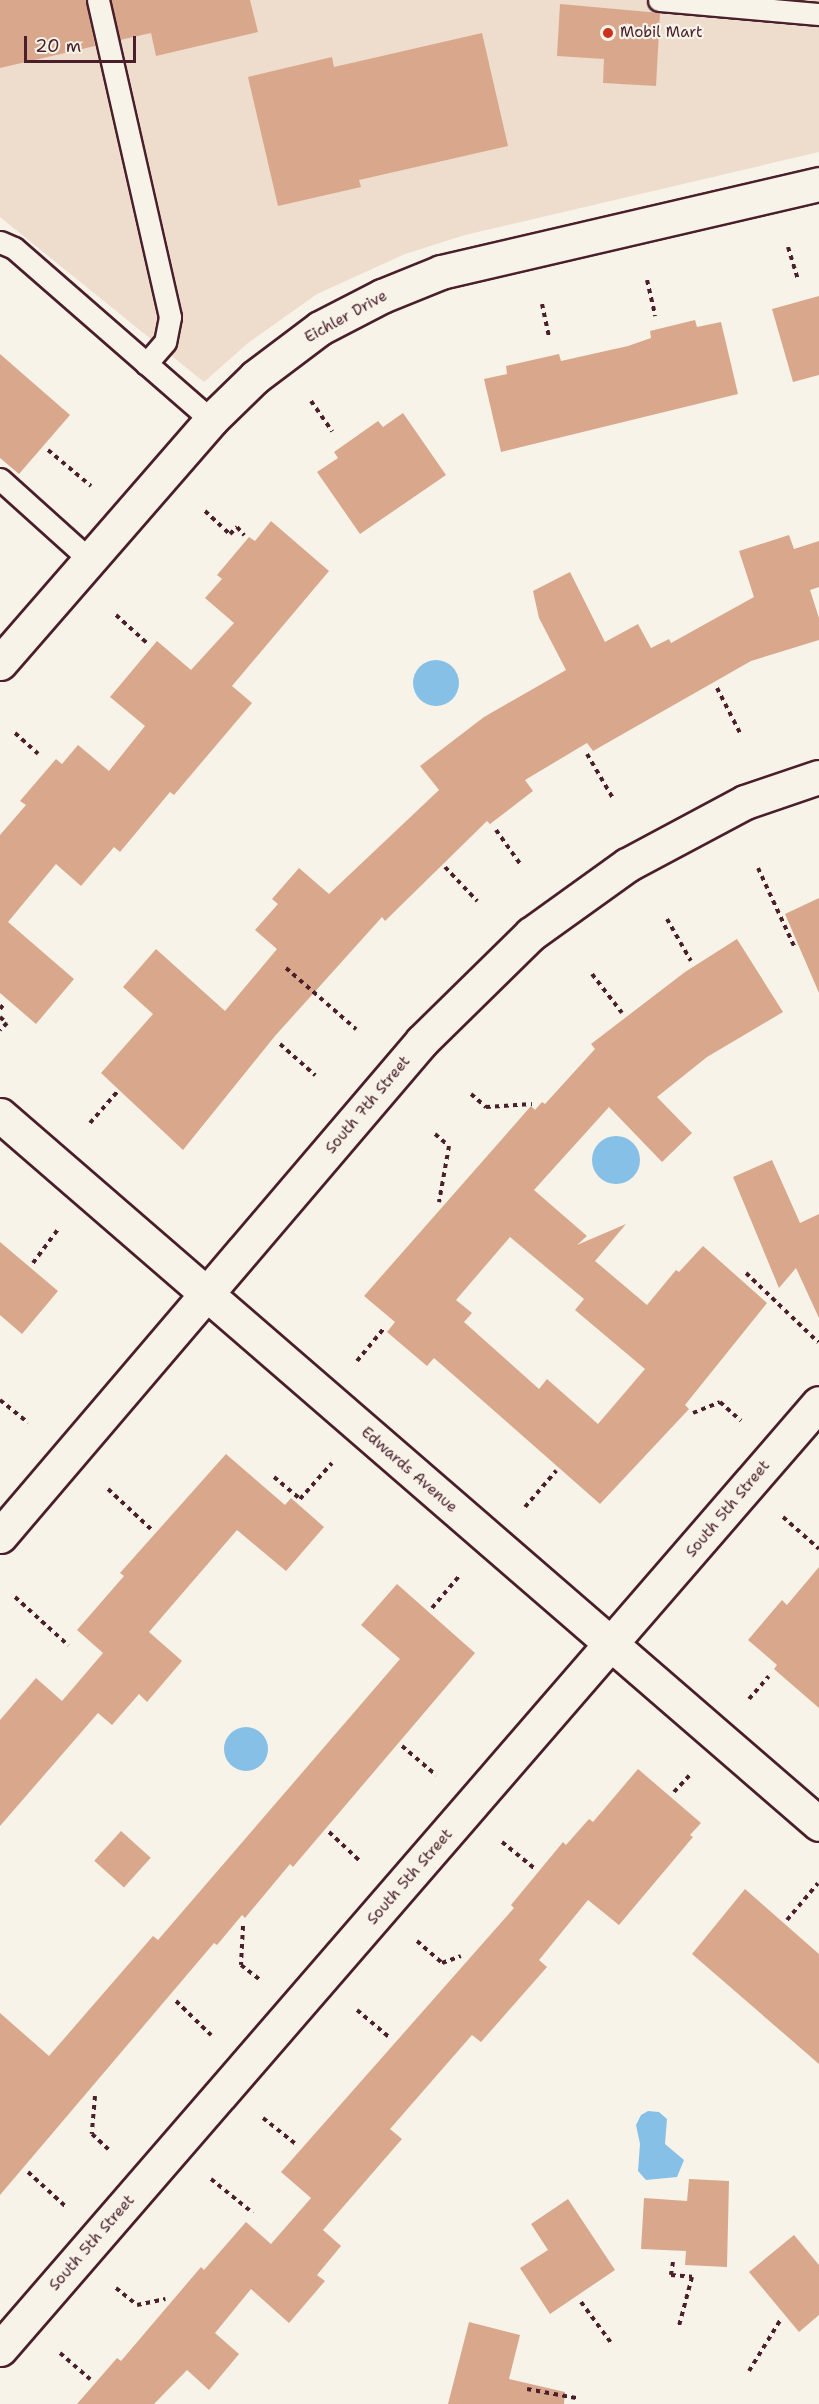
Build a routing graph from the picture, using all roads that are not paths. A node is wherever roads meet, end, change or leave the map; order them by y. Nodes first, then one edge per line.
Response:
1 (98, 0) edge
2 (659, 0) edge
3 (726, 3) edge
4 (819, 14) edge
5 (819, 184) edge
6 (0, 242) edge
7 (146, 364) junction
8 (212, 420) junction
9 (0, 479) edge
10 (90, 560) junction
11 (0, 663) edge
12 (819, 777) edge
13 (0, 1114) edge
14 (207, 1296) junction
15 (819, 1403) edge
16 (0, 1536) edge
17 (611, 1646) junction
18 (819, 1824) edge
19 (0, 2349) edge

1 - 7 lane
2 - 3 lane
3 - 4 lane
5 - 8 street, Eichler Drive
6 - 7 lane
7 - 8 lane
8 - 10 street, Eichler Drive
9 - 10 lane
10 - 11 street, Eichler Drive
12 - 14 street, South 7th Street
13 - 14 street, Edwards Avenue
14 - 16 street, South 7th Street
14 - 17 street, Edwards Avenue
15 - 17 street, South 5th Street
17 - 18 street, Edwards Avenue
17 - 19 street, South 5th Street

